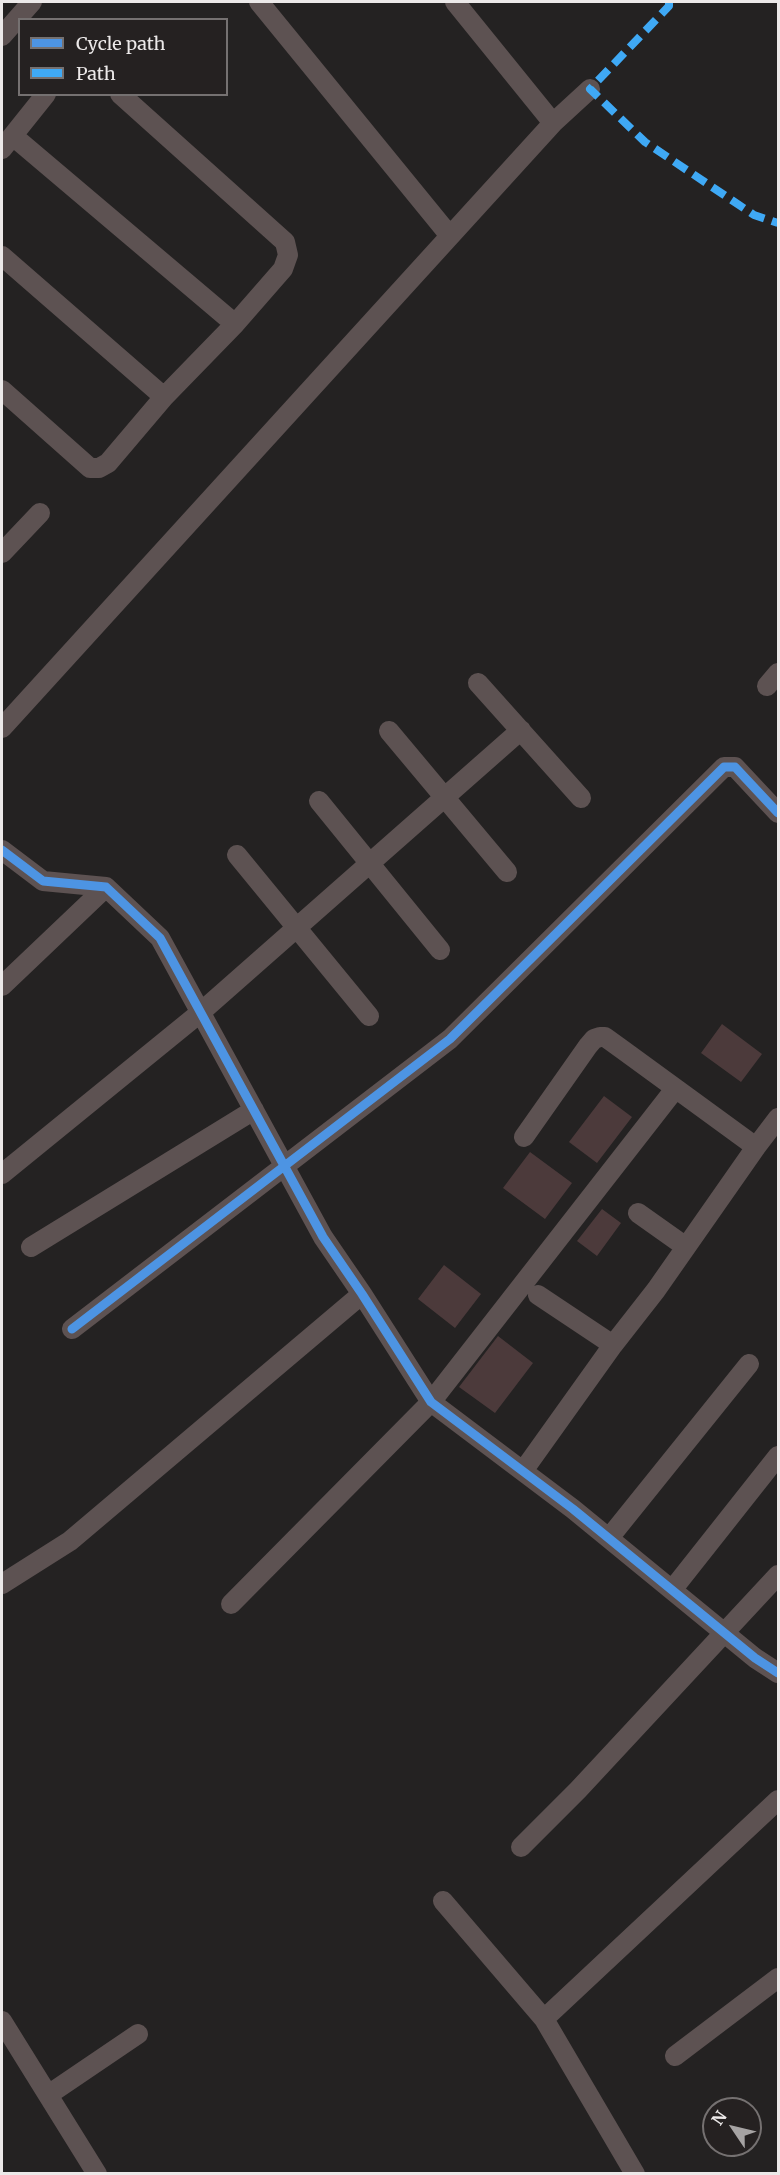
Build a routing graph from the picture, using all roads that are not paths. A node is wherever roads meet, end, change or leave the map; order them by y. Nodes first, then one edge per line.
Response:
1 (32, 2) edge
2 (259, 2) edge
3 (455, 2) edge
4 (2, 36) edge
5 (590, 89) dead end
6 (43, 96) edge
7 (122, 96) edge
8 (554, 123) junction
9 (7, 143) edge
10 (450, 236) junction
11 (2, 256) edge
12 (235, 324) junction
13 (2, 390) edge
14 (164, 397) junction
15 (40, 513) dead end
16 (2, 553) edge
17 (478, 683) dead end
18 (2, 728) edge
19 (521, 730) junction
20 (389, 731) dead end
21 (444, 797) junction
22 (581, 798) dead end
23 (320, 801) dead end
24 (778, 811) edge
25 (2, 850) edge
26 (237, 855) dead end
27 (370, 863) junction
28 (507, 872) dead end
29 (106, 888) junction
30 (297, 928) junction
31 (440, 950) dead end
32 (2, 986) edge
33 (201, 1012) junction
34 (369, 1016) dead end
35 (675, 1089) junction
36 (254, 1110) junction
37 (778, 1118) edge
38 (524, 1137) dead end
39 (756, 1147) junction
40 (285, 1168) junction
41 (2, 1174) edge
42 (638, 1212) dead end
43 (686, 1246) junction
44 (31, 1247) dead end
45 (362, 1294) junction
46 (538, 1295) dead end
47 (72, 1329) dead end
48 (613, 1346) junction
49 (749, 1364) dead end
50 (431, 1402) junction
51 (778, 1456) edge
52 (523, 1471) junction
53 (609, 1538) junction
54 (778, 1575) edge
55 (2, 1584) edge
56 (672, 1590) junction
57 (231, 1604) dead end
58 (725, 1633) junction
59 (778, 1673) edge
60 (778, 1800) edge
61 (521, 1847) dead end
62 (443, 1901) dead end
63 (778, 1978) edge
64 (544, 2019) junction
65 (2, 2021) edge
66 (138, 2034) dead end
67 (675, 2056) dead end
68 (48, 2095) junction
69 (97, 2174) edge
70 (635, 2174) edge

1 - 4 street
2 - 10 street
3 - 8 street
5 - 8 street
6 - 9 street
7 - 12 street
8 - 10 street
9 - 12 street
10 - 18 street
11 - 14 street
12 - 14 street
13 - 14 street
15 - 16 street
17 - 19 street
19 - 21 street
19 - 22 street
20 - 21 street
21 - 27 street
21 - 28 street
23 - 27 street
24 - 40 street
25 - 29 street
26 - 30 street
27 - 30 street
27 - 31 street
29 - 32 street
29 - 33 street
30 - 33 street
30 - 34 street
33 - 36 street
33 - 41 street
35 - 38 street
35 - 39 street
35 - 50 street
36 - 40 street
36 - 44 street
37 - 39 street
39 - 43 street
40 - 45 street
40 - 47 street
42 - 43 street
43 - 48 street
45 - 50 street
45 - 55 street
46 - 48 street
48 - 52 street
49 - 53 street
50 - 52 street
50 - 57 street
51 - 56 street
52 - 53 street
53 - 56 street
54 - 58 street
56 - 58 street
58 - 59 street
58 - 61 street
60 - 64 street
62 - 64 street
63 - 67 street
64 - 70 street
65 - 68 street
66 - 68 street
68 - 69 street

